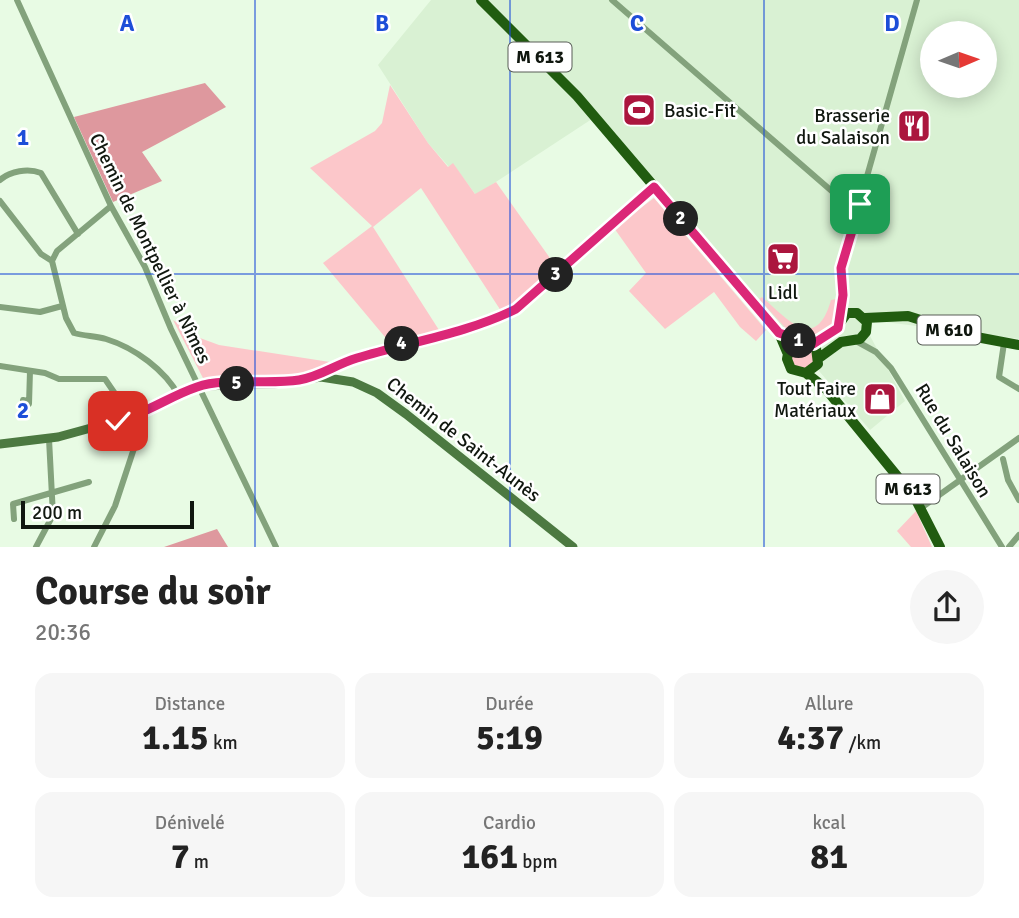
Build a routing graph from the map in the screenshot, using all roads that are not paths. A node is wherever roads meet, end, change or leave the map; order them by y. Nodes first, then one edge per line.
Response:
1 (17, 0) edge
2 (481, 0) edge
3 (612, 0) edge
4 (917, 0) edge
5 (0, 180) edge
6 (654, 187) junction
7 (0, 201) edge
8 (111, 206) junction
9 (857, 213) junction
10 (78, 234) junction
11 (52, 261) junction
12 (843, 295) junction
13 (62, 306) junction
14 (0, 307) edge
15 (853, 312) junction
16 (842, 317) junction
17 (866, 326) junction
18 (838, 328) junction
19 (779, 333) junction
20 (851, 341) junction
21 (808, 343) junction
22 (1004, 343) junction
23 (1019, 345) edge
24 (788, 352) junction
25 (876, 352) junction
26 (818, 361) junction
27 (0, 366) edge
28 (30, 371) junction
29 (806, 373) junction
30 (321, 377) junction
31 (199, 386) junction
32 (826, 389) junction
33 (1019, 389) edge
34 (179, 396) junction
35 (28, 401) dead end
36 (146, 412) junction
37 (131, 417) junction
38 (1019, 438) edge
39 (49, 439) junction
40 (0, 444) edge
41 (1003, 458) dead end
42 (959, 480) junction
43 (89, 482) dead end
44 (52, 493) junction
45 (1019, 500) edge
46 (921, 508) junction
47 (14, 519) dead end
48 (1019, 535) edge
49 (36, 547) edge
50 (94, 547) edge
51 (276, 547) edge
52 (573, 547) edge
53 (940, 547) edge
54 (1002, 547) edge
55 (1009, 547) edge

1 - 8 street, Chemin de Montpellier à Nîmes
2 - 6 main road, M 613
3 - 9 street
4 - 9 street
5 - 10 street
6 - 19 main road, M 613
6 - 30 street
7 - 11 street
8 - 10 street
8 - 31 street, Chemin de Montpellier à Nîmes
9 - 12 street
10 - 11 street
11 - 13 street
12 - 15 street
12 - 16 street
13 - 14 street
13 - 34 street
15 - 16 main road
15 - 17 main road
16 - 18 main road
17 - 20 main road
17 - 22 main road, M 610
17 - 25 street, Rue du Salaison
18 - 20 main road
18 - 21 main road
19 - 21 main road
19 - 24 main road, M 613
20 - 25 street, Rue du Salaison
20 - 26 main road
21 - 24 main road
21 - 26 main road
22 - 23 main road, M 610
22 - 33 street
24 - 29 main road
25 - 42 street, Rue du Salaison
26 - 29 main road
26 - 32 main road, M 613
27 - 28 street
28 - 35 street
28 - 37 street
29 - 32 main road, M 613
30 - 31 street, Chemin de Saint-Aunès
30 - 52 street, Chemin de Saint-Aunès
31 - 34 street
31 - 51 street, Chemin de Montpellier à Nîmes
32 - 46 main road, M 613
34 - 36 street
36 - 37 street
36 - 50 street
37 - 39 street
38 - 42 street
39 - 40 street
39 - 44 street
41 - 45 street
42 - 46 street
42 - 54 street, Rue du Salaison
43 - 44 street
44 - 47 street
44 - 49 street
46 - 53 main road, M 613
48 - 55 street

